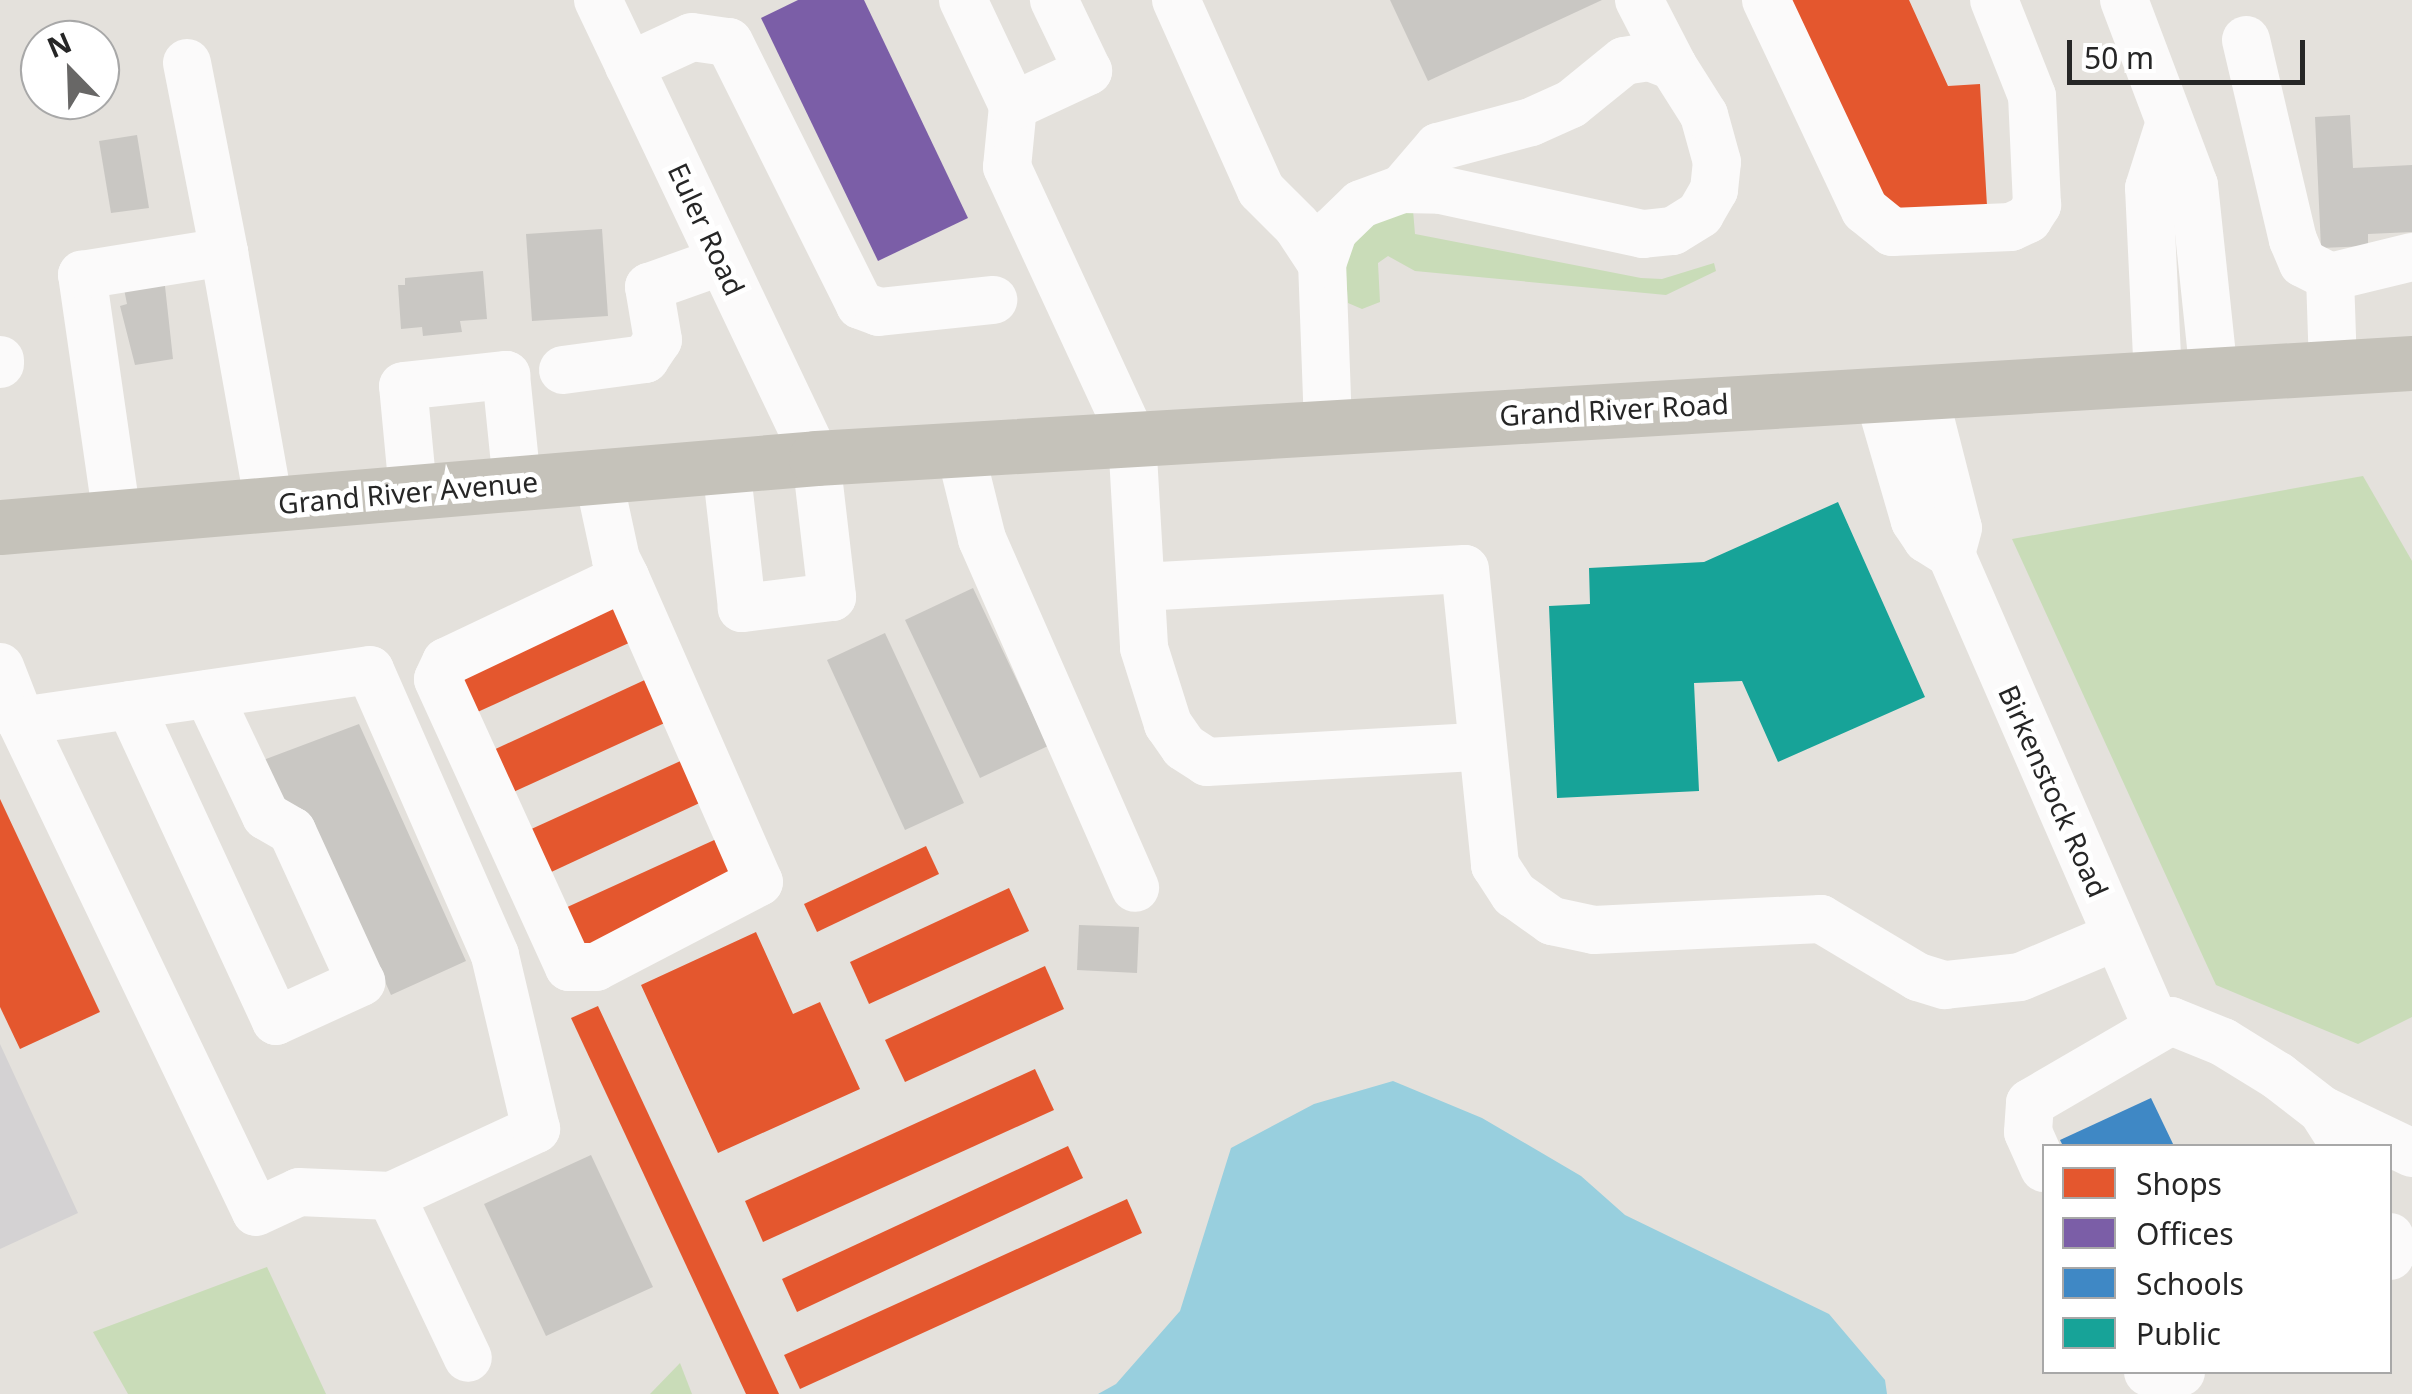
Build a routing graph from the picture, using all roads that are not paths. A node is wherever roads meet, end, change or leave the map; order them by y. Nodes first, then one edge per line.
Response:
1 (598, 0) edge
2 (963, 0) edge
3 (1054, 0) edge
4 (1176, 0) edge
5 (1639, 0) edge
6 (1766, 0) edge
7 (1994, 0) edge
8 (2124, 0) edge
9 (2246, 40) dead end
10 (187, 63) dead end
11 (629, 66) junction
12 (1674, 66) junction
13 (1013, 106) junction
14 (2168, 128) junction
15 (1402, 188) junction
16 (224, 252) junction
17 (2412, 257) edge
18 (722, 261) junction
19 (1322, 264) junction
20 (2330, 276) junction
21 (993, 300) dead end
22 (2412, 363) edge
23 (2334, 367) junction
24 (563, 370) dead end
25 (2214, 374) junction
26 (2158, 378) junction
27 (1900, 392) junction
28 (1328, 425) junction
29 (1132, 438) junction
30 (960, 450) junction
31 (816, 458) junction
32 (726, 466) junction
33 (598, 476) junction
34 (517, 483) junction
35 (413, 491) junction
36 (269, 504) junction
37 (117, 517) junction
38 (0, 527) edge
39 (624, 577) junction
40 (1141, 586) junction
41 (0, 667) edge
42 (208, 694) junction
43 (130, 705) junction
44 (21, 721) junction
45 (1479, 747) junction
46 (1135, 888) dead end
47 (2117, 936) junction
48 (2157, 1027) junction
49 (2333, 1128) edge
50 (2384, 1144) edge
51 (2042, 1164) edge
52 (391, 1196) junction
53 (468, 1358) dead end

1 - 11 street, Euler Road
2 - 13 street
3 - 13 street
4 - 19 street
5 - 12 street
6 - 7 street
8 - 14 street
9 - 20 street
10 - 16 street
11 - 18 street, Euler Road
11 - 21 street
12 - 15 street
12 - 15 street
13 - 29 street
14 - 25 street
14 - 26 street
15 - 19 street
16 - 36 street
16 - 37 street
17 - 20 street
18 - 24 street
18 - 31 street, Euler Road
19 - 28 street
20 - 23 street
22 - 23 main road, Grand River Road
23 - 25 main road, Grand River Road
25 - 26 main road, Grand River Road
26 - 27 main road, Grand River Road
27 - 28 main road, Grand River Road
27 - 47 street, Birkenstock Road
28 - 29 main road, Grand River Road
29 - 30 main road, Grand River Road
29 - 40 street
30 - 31 main road, Grand River Road
30 - 46 street
31 - 32 main road, Grand River Avenue
31 - 32 street, Euler Road
32 - 33 main road, Grand River Avenue
33 - 34 main road, Grand River Avenue
33 - 39 street
34 - 35 main road, Grand River Avenue
34 - 35 street
35 - 36 main road, Grand River Avenue
36 - 37 main road, Grand River Avenue
37 - 38 main road, Grand River Avenue
39 - 39 street
40 - 45 street
40 - 45 street
41 - 44 street
42 - 43 street
42 - 43 street
42 - 52 street
43 - 44 street
44 - 52 street
45 - 47 street
47 - 48 street, Birkenstock Road
48 - 49 street
48 - 51 street
49 - 50 street
52 - 53 street

